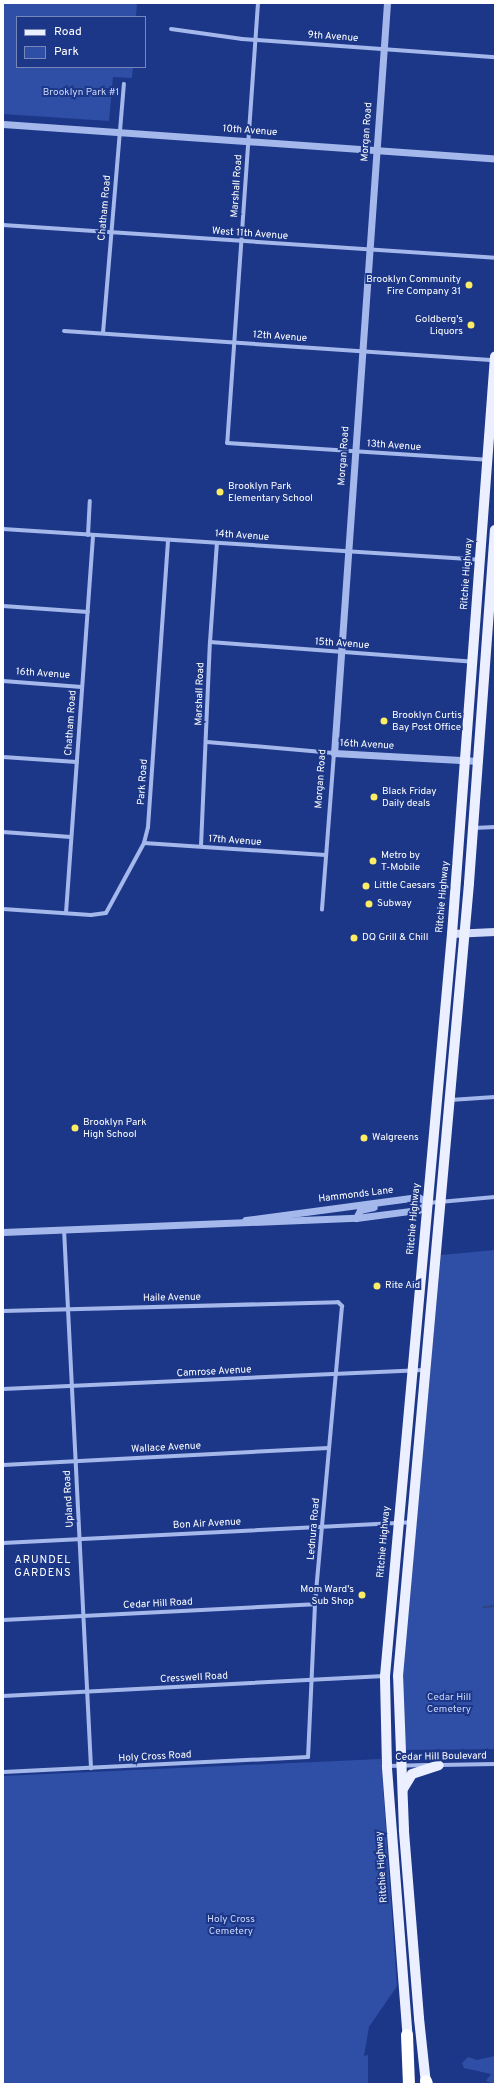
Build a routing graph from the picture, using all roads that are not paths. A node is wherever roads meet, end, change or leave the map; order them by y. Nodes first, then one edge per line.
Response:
1 (258, 3) edge
2 (386, 3) edge
3 (171, 29) dead end
4 (256, 39) junction
5 (383, 48) junction
6 (495, 57) edge
7 (124, 84) dead end
8 (3, 124) edge
9 (120, 132) junction
10 (249, 141) junction
11 (376, 150) junction
12 (495, 158) edge
13 (3, 225) edge
14 (111, 233) junction
15 (242, 241) junction
16 (369, 250) junction
17 (495, 258) edge
18 (64, 331) dead end
19 (103, 333) junction
20 (234, 342) junction
21 (362, 351) junction
22 (495, 357) edge
23 (495, 360) edge
24 (227, 443) joint
25 (354, 451) junction
26 (487, 460) junction
27 (90, 501) dead end
28 (3, 529) edge
29 (495, 530) edge
30 (88, 535) junction
31 (93, 535) junction
32 (168, 540) junction
33 (216, 543) junction
34 (347, 551) junction
35 (480, 560) junction
36 (3, 606) edge
37 (88, 612) junction
38 (210, 642) junction
39 (340, 652) junction
40 (473, 662) junction
41 (3, 681) edge
42 (82, 687) junction
43 (207, 742) junction
44 (334, 753) junction
45 (3, 757) edge
46 (466, 761) junction
47 (479, 761) junction
48 (77, 762) junction
49 (495, 827) edge
50 (473, 828) junction
51 (3, 832) edge
52 (71, 837) junction
53 (144, 843) junction
54 (201, 846) junction
55 (326, 855) junction
56 (3, 909) edge
57 (322, 910) dead end
58 (66, 913) junction
59 (495, 932) edge
60 (464, 933) junction
61 (452, 934) junction
62 (495, 1098) edge
63 (449, 1100) junction
64 (495, 1197) edge
65 (380, 1202) junction
66 (440, 1202) junction
67 (428, 1203) junction
68 (353, 1205) junction
69 (356, 1218) junction
70 (311, 1219) junction
71 (246, 1220) junction
72 (64, 1229) junction
73 (3, 1232) edge
74 (341, 1303) joint
75 (68, 1308) junction
76 (3, 1312) edge
77 (425, 1370) junction
78 (412, 1371) junction
79 (336, 1374) junction
80 (71, 1386) junction
81 (3, 1389) edge
82 (330, 1448) junction
83 (75, 1461) junction
84 (3, 1465) edge
85 (411, 1522) junction
86 (398, 1523) junction
87 (322, 1527) junction
88 (80, 1539) junction
89 (3, 1542) edge
90 (315, 1604) junction
91 (83, 1616) junction
92 (3, 1620) edge
93 (385, 1676) junction
94 (311, 1680) junction
95 (87, 1692) junction
96 (3, 1696) edge
97 (308, 1757) joint
98 (495, 1764) edge
99 (439, 1765) junction
100 (387, 1766) junction
101 (400, 1766) junction
102 (91, 1768) junction
103 (3, 1772) edge
104 (402, 1791) junction
105 (407, 2035) junction
106 (426, 2083) edge
107 (409, 2084) edge
108 (413, 2084) edge

1 - 4 street, Marshall Road
2 - 5 street, Morgan Road
3 - 4 street, 9th Avenue
4 - 5 street, 9th Avenue
4 - 10 street, Marshall Road
5 - 6 street, 9th Avenue
5 - 11 street, Morgan Road
7 - 9 street, Chatham Road
8 - 9 street, 10th Avenue
9 - 10 street, 10th Avenue
9 - 14 street, Chatham Road
10 - 11 street, 10th Avenue
10 - 15 street, Marshall Road
11 - 12 street, 10th Avenue
11 - 16 street, Morgan Road
13 - 14 street, West 11th Avenue
14 - 15 street, West 11th Avenue
14 - 19 street, Chatham Road
15 - 16 street, West 11th Avenue
15 - 20 street, Marshall Road
16 - 17 street, West 11th Avenue
16 - 21 street, Morgan Road
18 - 19 street, 12th Avenue
19 - 20 street, 12th Avenue
20 - 21 street, 12th Avenue
20 - 24 street, Marshall Road
21 - 23 street, 12th Avenue
21 - 25 street, Morgan Road
22 - 23 main road, Ritchie Highway
23 - 26 main road, Ritchie Highway
24 - 25 street, 13th Avenue
25 - 26 street, 13th Avenue
25 - 34 street, Morgan Road
26 - 35 main road, Ritchie Highway
27 - 30 street
28 - 30 street, 14th Avenue
29 - 47 main road
30 - 31 street, 14th Avenue
31 - 32 street, 14th Avenue
31 - 37 street, Chatham Road
32 - 33 street, 14th Avenue
32 - 53 street, Park Road
33 - 34 street, 14th Avenue
33 - 38 street, Marshall Road
34 - 35 street, 14th Avenue
34 - 39 street, Morgan Road
35 - 40 main road, Ritchie Highway
36 - 37 street
37 - 42 street, Chatham Road
38 - 39 street, 15th Avenue
38 - 43 street, Marshall Road
39 - 40 street, 15th Avenue
39 - 44 street, Morgan Road
40 - 46 main road, Ritchie Highway
41 - 42 street, 16th Avenue
42 - 48 street, Chatham Road
43 - 44 street, 16th Avenue
43 - 54 street, Marshall Road
44 - 46 street, 16th Avenue
44 - 55 street, Morgan Road
45 - 48 street
46 - 47 street, 16th Avenue
46 - 61 main road, Ritchie Highway
47 - 50 main road
48 - 52 street, Chatham Road
49 - 50 street
50 - 60 main road
51 - 52 street
52 - 58 street, Chatham Road
53 - 54 street, 17th Avenue
53 - 58 street, Park Road
54 - 55 street, 17th Avenue
55 - 57 street, Morgan Road
56 - 58 street, Park Road
59 - 60 main road
60 - 61 main road
60 - 63 main road
61 - 67 main road, Ritchie Highway
62 - 63 street
63 - 66 main road
64 - 66 street
65 - 67 street, Hammonds Lane
65 - 68 street, Hammonds Lane
65 - 69 street
66 - 67 street
66 - 77 main road
67 - 69 street, Hammonds Lane
67 - 78 main road, Ritchie Highway
68 - 70 street
68 - 71 street, Hammonds Lane
69 - 70 street, Hammonds Lane
70 - 71 street, Hammonds Lane
71 - 72 street, Hammonds Lane
72 - 73 street, Hammonds Lane
72 - 75 street, Upland Road
74 - 75 street, Haile Avenue
74 - 79 street, Lednura Road
75 - 76 street, Haile Avenue
75 - 80 street, Upland Road
77 - 78 street, Camrose Avenue
77 - 85 main road
78 - 79 street, Camrose Avenue
78 - 86 main road, Ritchie Highway
79 - 80 street, Camrose Avenue
79 - 82 street, Lednura Road
80 - 81 street, Camrose Avenue
80 - 83 street, Upland Road
82 - 83 street, Wallace Avenue
82 - 87 street, Lednura Road
83 - 84 street, Wallace Avenue
83 - 88 street, Upland Road
85 - 86 street, Bon Air Avenue
85 - 101 main road
86 - 87 street, Bon Air Avenue
86 - 93 main road, Ritchie Highway
87 - 88 street, Bon Air Avenue
87 - 90 street, Lednura Road
88 - 89 street, Bon Air Avenue
88 - 91 street, Upland Road
90 - 91 street, Cedar Hill Road
90 - 94 street, Lednura Road
91 - 92 street, Cedar Hill Road
91 - 95 street, Upland Road
93 - 94 street, Cresswell Road
93 - 100 main road, Ritchie Highway
94 - 95 street, Cresswell Road
94 - 97 street, Lednura Road
95 - 96 street, Cresswell Road
95 - 102 street, Upland Road
97 - 102 street, Holy Cross Road
98 - 99 street, Cedar Hill Boulevard
99 - 101 street, Cedar Hill Boulevard
99 - 104 main road
100 - 101 street, Cedar Hill Boulevard
100 - 105 main road, Ritchie Highway
101 - 104 main road
102 - 103 street, Holy Cross Road
104 - 106 main road
105 - 107 highway
105 - 108 main road, Ritchie Highway

